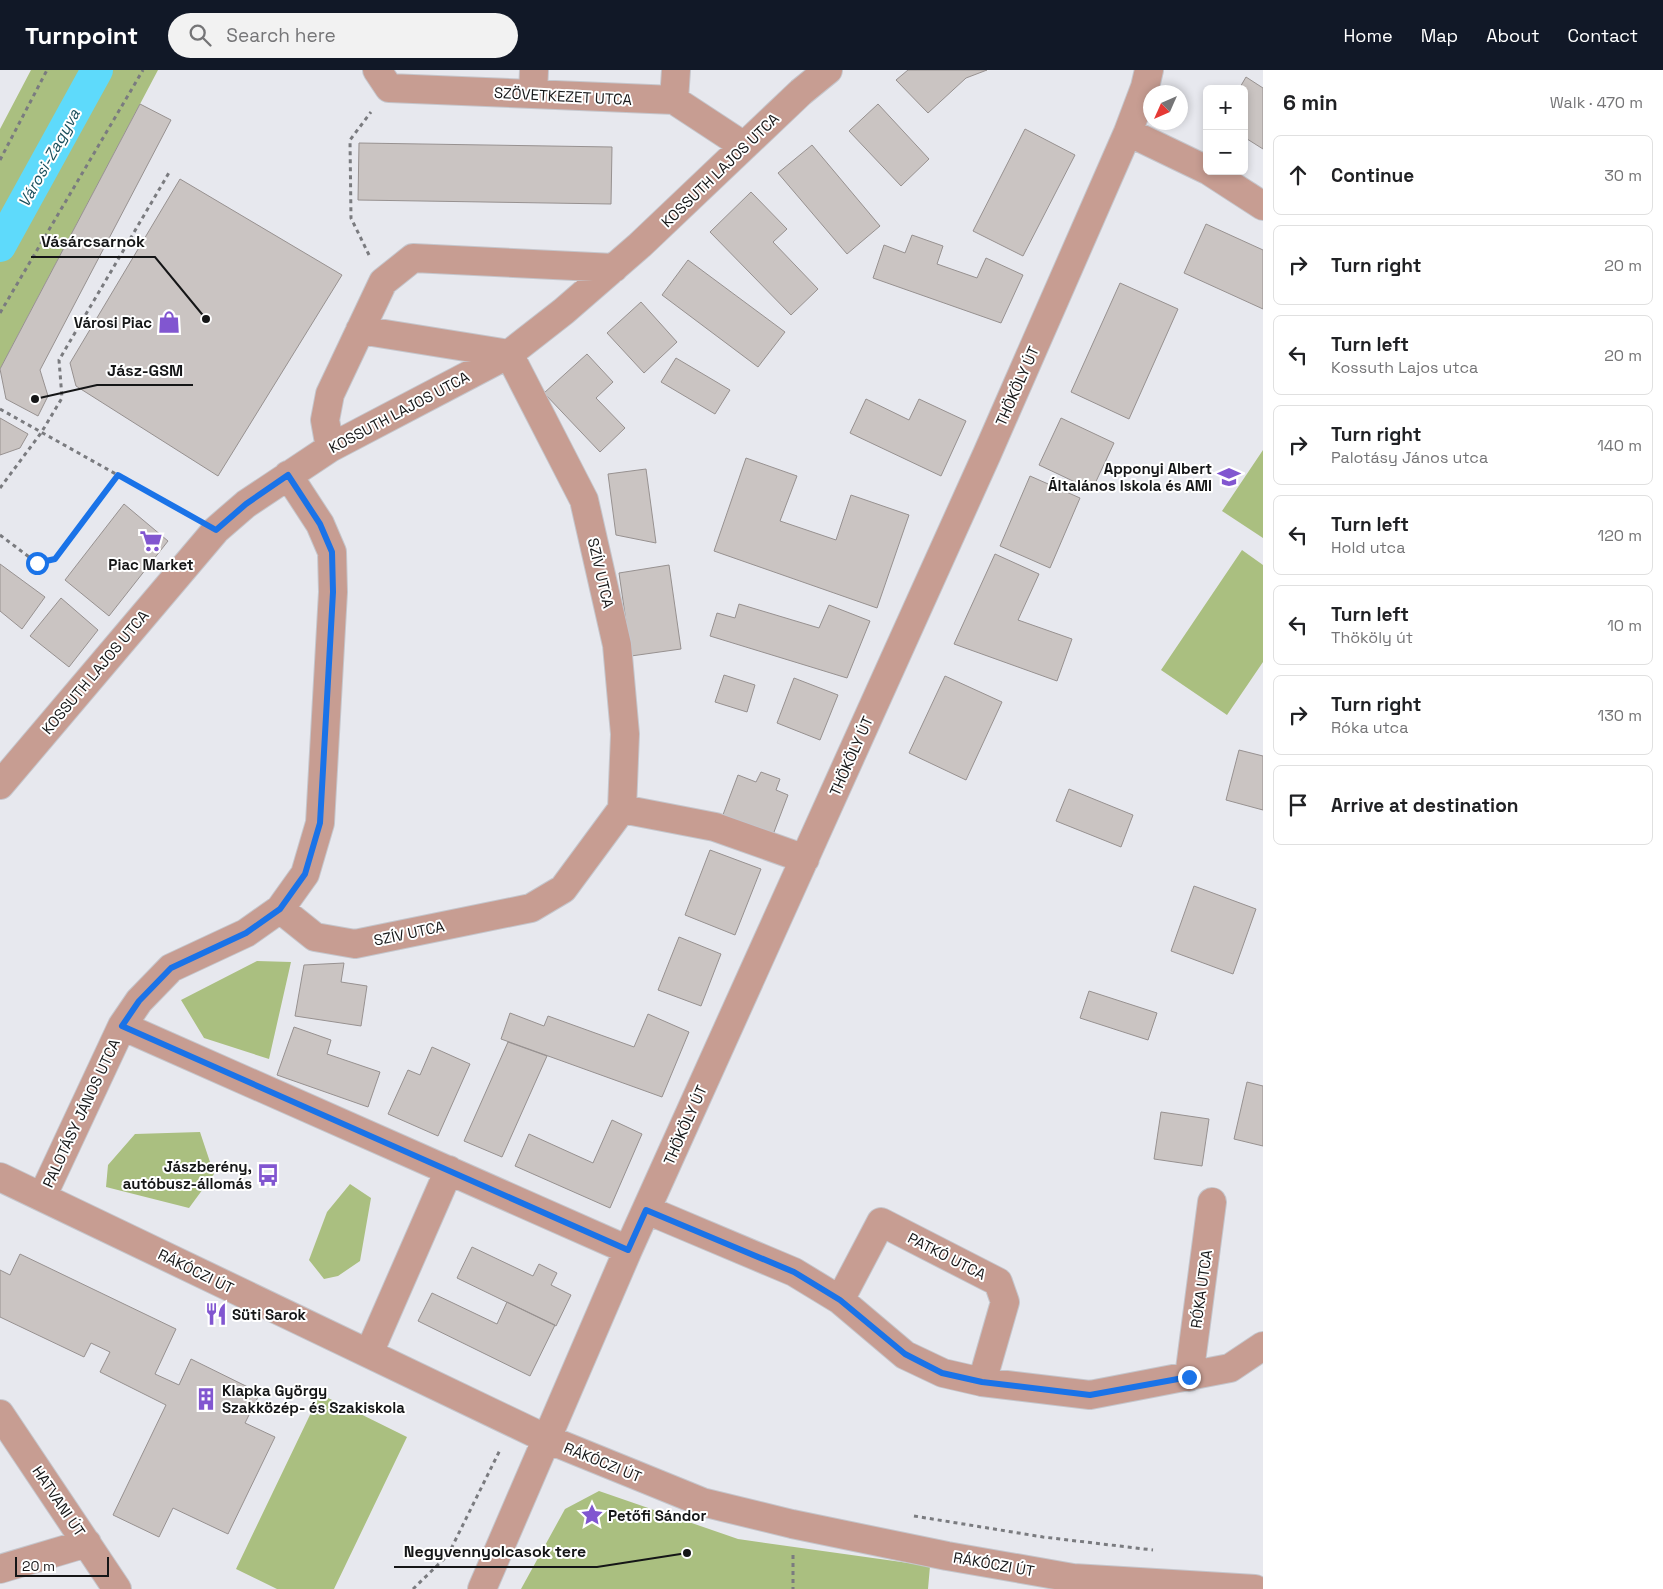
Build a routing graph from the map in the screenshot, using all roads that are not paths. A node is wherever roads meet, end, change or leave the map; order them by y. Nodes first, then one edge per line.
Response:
1 (377, 70) edge
2 (676, 70) edge
3 (1149, 70) edge
4 (822, 72) edge
5 (533, 82) edge
6 (674, 100) junction
7 (1128, 132) junction
8 (744, 146) junction
9 (1203, 169) edge
10 (1214, 175) edge
11 (1263, 206) edge
12 (614, 268) junction
13 (360, 330) junction
14 (509, 354) junction
15 (330, 448) junction
16 (288, 475) junction
17 (0, 785) edge
18 (622, 809) junction
19 (804, 859) junction
20 (280, 909) junction
21 (122, 1026) junction
22 (449, 1170) junction
23 (0, 1177) edge
24 (42, 1197) junction
25 (1212, 1202) dead end
26 (646, 1210) junction
27 (628, 1250) junction
28 (840, 1300) junction
29 (1263, 1346) edge
30 (369, 1353) junction
31 (1189, 1377) junction
32 (982, 1382) junction
33 (0, 1414) edge
34 (547, 1439) junction
35 (86, 1543) junction
36 (0, 1569) edge
37 (1071, 1583) edge
38 (117, 1589) edge
39 (482, 1589) edge
40 (1255, 1589) edge

1 - 5 street, SZÖVETKEZET UTCA
2 - 6 street
3 - 7 street, THÖKÖLY ÚT
4 - 8 street, KOSSUTH LAJOS UTCA
5 - 6 street, SZÖVETKEZET UTCA
6 - 8 street
7 - 9 street
7 - 19 street, THÖKÖLY ÚT
8 - 12 street, KOSSUTH LAJOS UTCA
10 - 11 street
12 - 13 street
12 - 14 street, KOSSUTH LAJOS UTCA
13 - 14 street
13 - 15 street
14 - 15 street, KOSSUTH LAJOS UTCA
14 - 18 street, SZÍV UTCA
15 - 16 street, KOSSUTH LAJOS UTCA
16 - 17 street, KOSSUTH LAJOS UTCA
16 - 20 street, PALOTÁSY JÁNOS UTCA
18 - 19 street
18 - 20 street, SZÍV UTCA
19 - 26 street, THÖKÖLY ÚT
20 - 21 street, PALOTÁSY JÁNOS UTCA
21 - 22 street
21 - 24 street, PALOTÁSY JÁNOS UTCA
22 - 27 street
22 - 30 street
23 - 24 street, RÁKÓCZI ÚT
24 - 30 street, RÁKÓCZI ÚT
25 - 31 street, RÓKA UTCA
26 - 27 street, THÖKÖLY ÚT
26 - 28 street
27 - 34 street, THÖKÖLY ÚT
28 - 32 street
28 - 32 street, PATKÓ UTCA
29 - 31 street
30 - 34 street, RÁKÓCZI ÚT
31 - 32 street
33 - 35 street, HATVANI ÚT
34 - 37 street, RÁKÓCZI ÚT
34 - 39 street, THÖKÖLY ÚT
35 - 36 street
35 - 38 street, HATVANI ÚT
37 - 40 street, RÁKÓCZI ÚT

